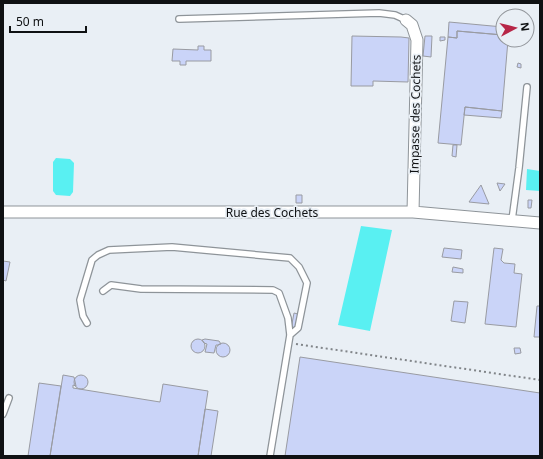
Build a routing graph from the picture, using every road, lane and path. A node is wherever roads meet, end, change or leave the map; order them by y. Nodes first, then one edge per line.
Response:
1 (178, 19) dead end
2 (406, 20) joint
3 (528, 87) dead end
4 (3, 212) edge
5 (414, 212) junction
6 (512, 220) junction
7 (540, 223) edge
8 (103, 291) dead end
9 (87, 323) dead end
10 (290, 335) junction
11 (289, 343) junction
12 (540, 380) edge
13 (9, 398) dead end
14 (3, 414) edge
15 (270, 456) edge

1 - 2 lane
2 - 5 street, Impasse des Cochets
3 - 6 lane
4 - 5 street, Rue des Cochets
5 - 6 street, Rue des Cochets
6 - 7 street, Rue des Cochets
8 - 10 lane
9 - 10 lane
10 - 11 lane
11 - 12 path
11 - 15 lane
13 - 14 lane

